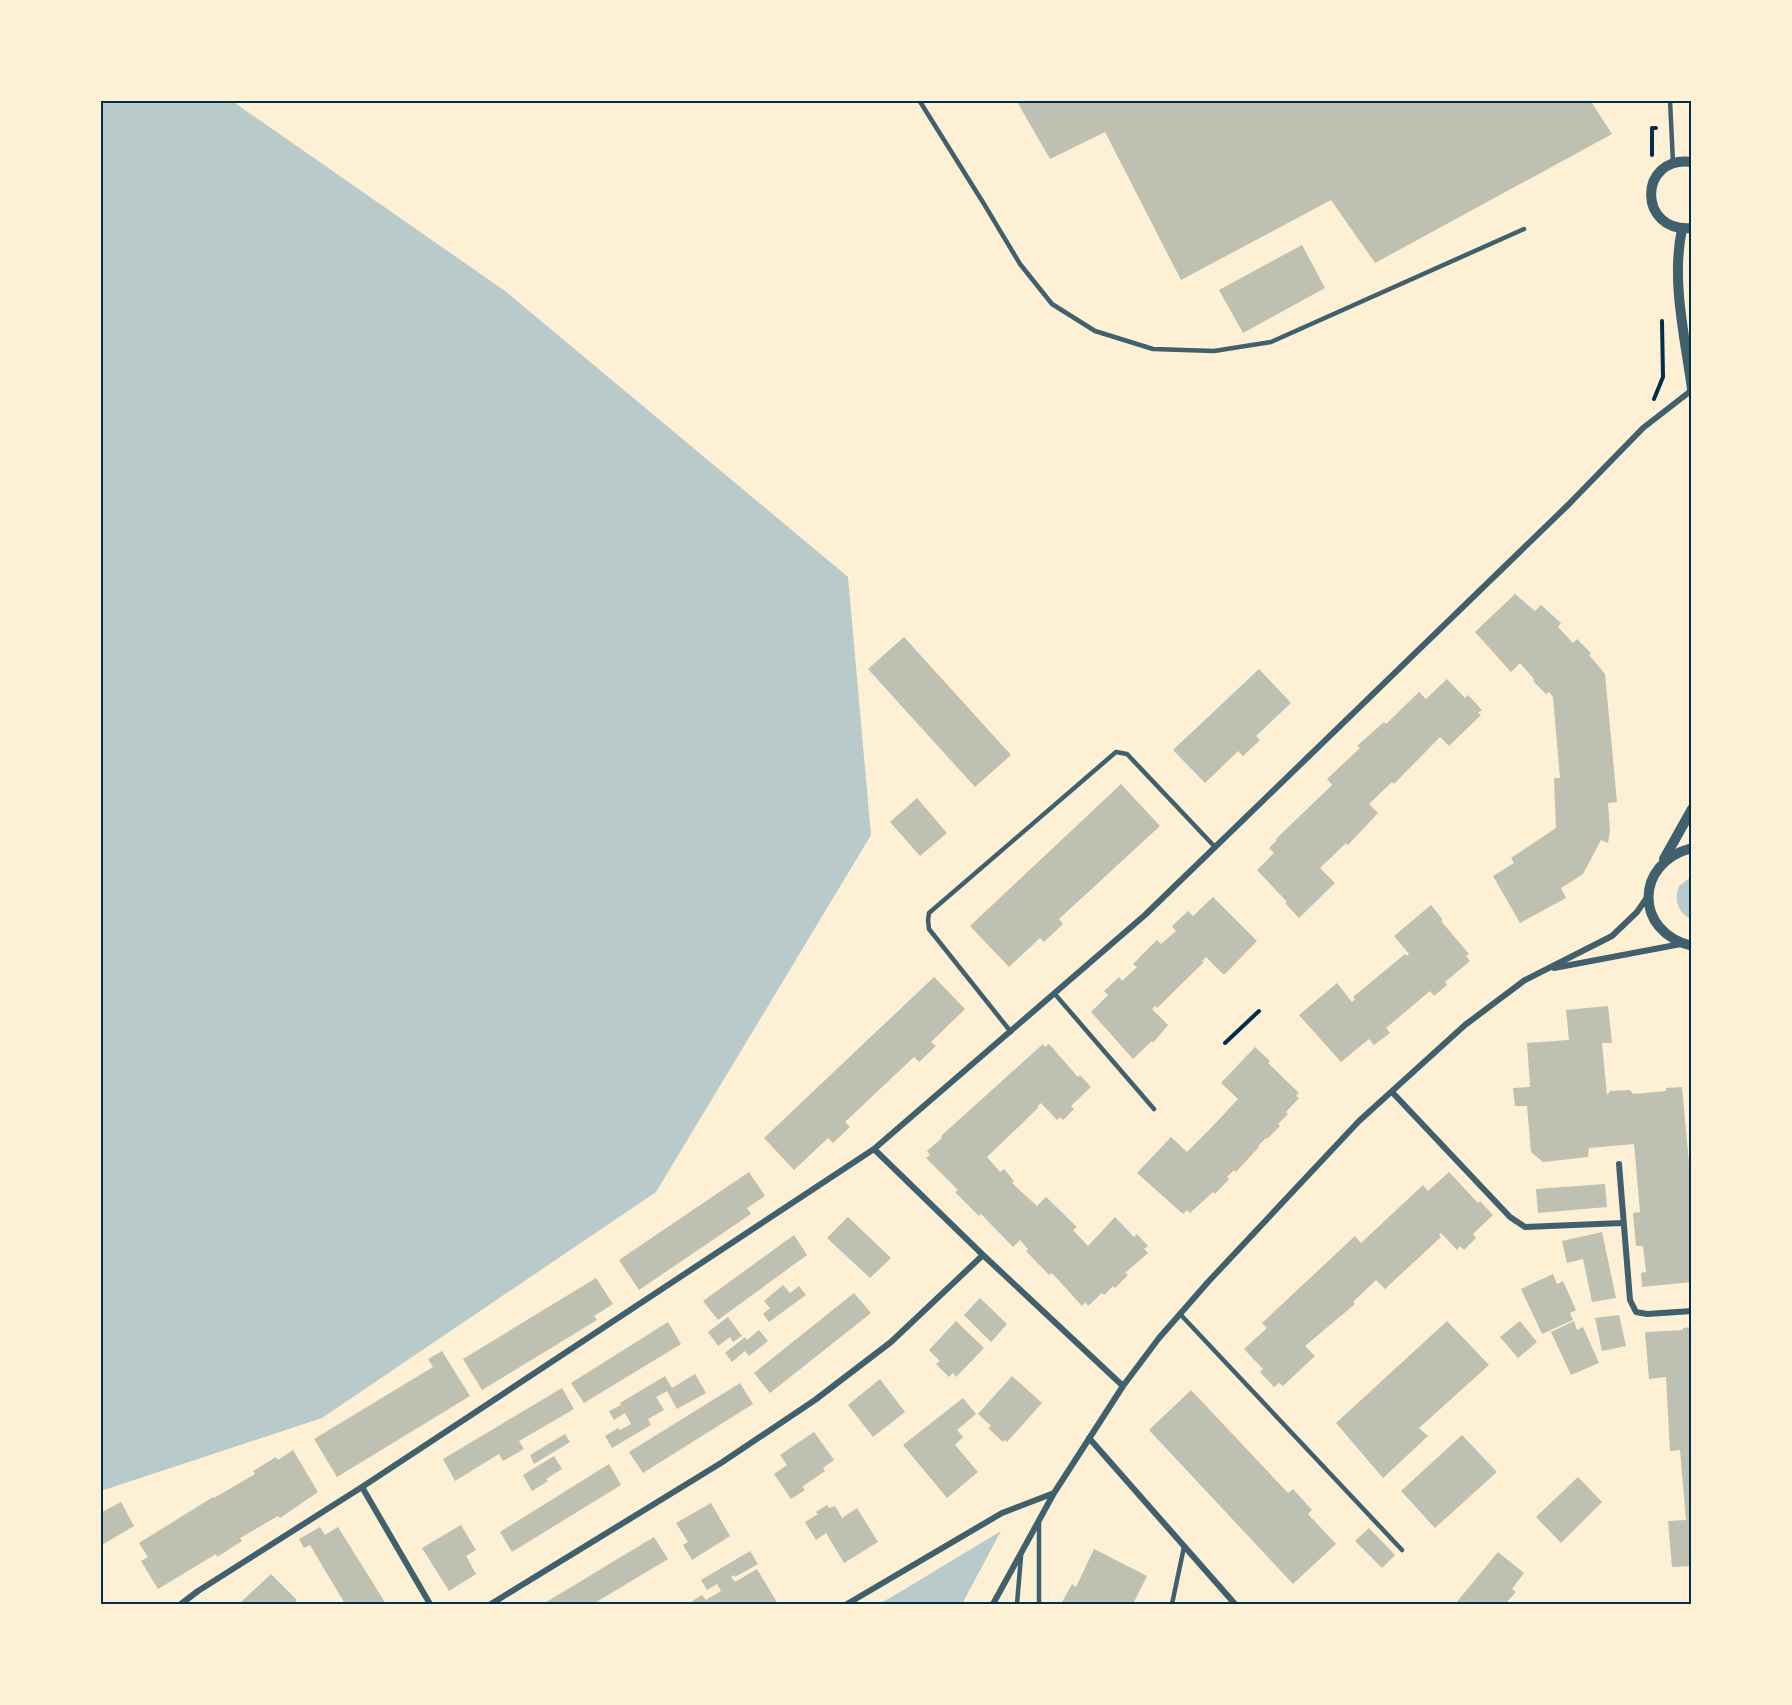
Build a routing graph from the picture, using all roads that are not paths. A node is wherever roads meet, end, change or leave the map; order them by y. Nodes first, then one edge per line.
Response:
1 (919, 100) edge
2 (1670, 100) edge
3 (1692, 162) edge
4 (1673, 163) junction
5 (1687, 228) edge
6 (1524, 229) dead end
7 (1692, 390) edge
8 (1692, 809) edge
9 (1215, 847) junction
10 (1692, 848) edge
11 (1663, 861) junction
12 (1648, 896) junction
13 (1686, 945) edge
14 (1545, 970) junction
15 (1054, 993) junction
16 (1011, 1032) junction
17 (1392, 1092) junction
18 (1154, 1109) dead end
19 (874, 1149) junction
20 (1618, 1164) dead end
21 (1622, 1223) junction
22 (983, 1255) junction
23 (1692, 1311) edge
24 (1180, 1314) junction
25 (1123, 1386) junction
26 (1089, 1438) junction
27 (362, 1487) junction
28 (1054, 1492) junction
29 (1039, 1520) junction
30 (1184, 1546) junction
31 (1402, 1550) dead end
32 (1021, 1552) junction
33 (182, 1605) edge
34 (430, 1605) edge
35 (491, 1605) edge
36 (847, 1605) edge
37 (993, 1605) edge
38 (1017, 1605) edge
39 (1039, 1605) edge
40 (1172, 1605) edge
41 (1235, 1605) edge

1 - 6 lane
2 - 4 lane
3 - 4 street
4 - 5 street
5 - 7 street
7 - 9 street
8 - 11 street
9 - 15 street
9 - 16 lane
10 - 11 street
11 - 12 street
12 - 13 street
12 - 14 street
13 - 14 street
14 - 17 street
15 - 16 street
15 - 18 lane
16 - 19 street
17 - 21 street
17 - 24 street
19 - 22 street
19 - 27 street
20 - 21 street
21 - 23 street
22 - 25 street
22 - 35 street
24 - 25 street
24 - 31 lane
25 - 26 street
26 - 28 street
26 - 30 street
27 - 33 street
27 - 34 street
28 - 29 street
28 - 36 street
29 - 32 street
29 - 39 lane
30 - 40 lane
30 - 41 street
32 - 37 street
32 - 38 lane

